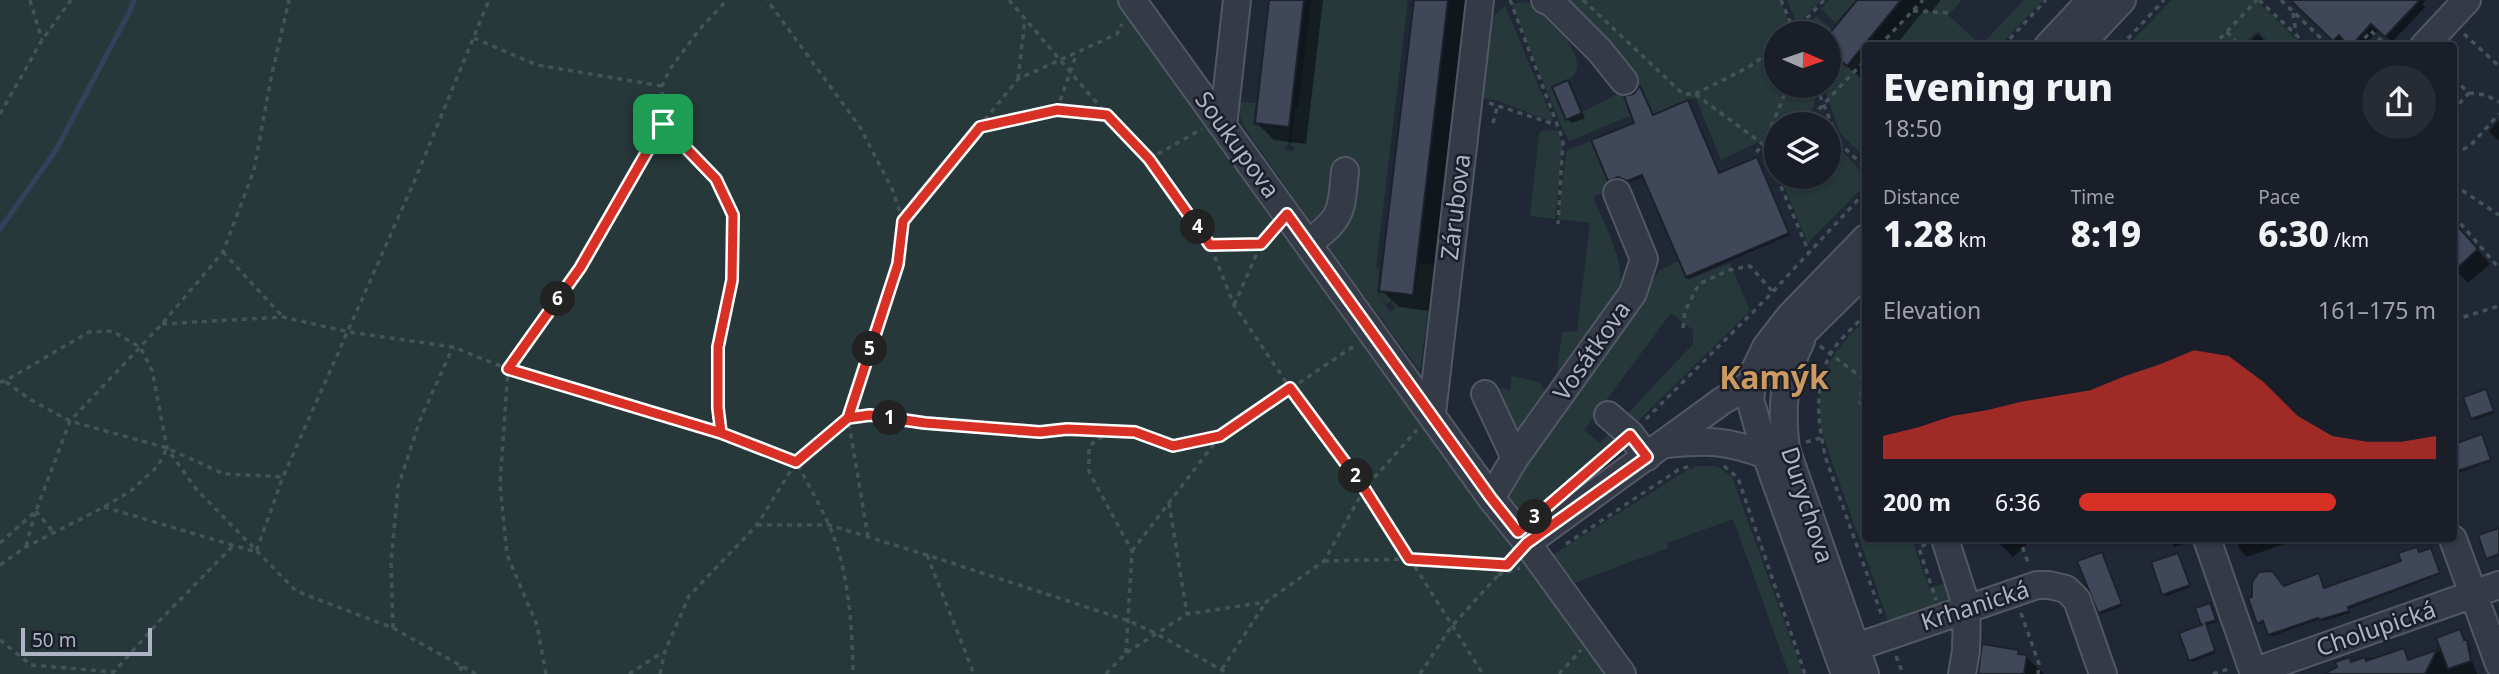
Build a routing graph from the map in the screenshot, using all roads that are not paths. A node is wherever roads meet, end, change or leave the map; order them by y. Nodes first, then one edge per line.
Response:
1 (1237, 0) edge
2 (1545, 0) edge
3 (2091, 0) edge
4 (2122, 0) edge
5 (2467, 0) edge
6 (1132, 1) edge
7 (1484, 1) edge
8 (2052, 42) edge
9 (2083, 42) edge
10 (2428, 42) edge
11 (1624, 81) dead end
12 (1220, 123) junction
13 (1345, 171) dead end
14 (1617, 193) dead end
15 (1862, 242) edge
16 (1308, 243) junction
17 (1862, 275) edge
18 (1805, 333) junction
19 (1751, 384) junction
20 (1485, 394) dead end
21 (1432, 414) junction
22 (1608, 415) dead end
23 (1784, 449) junction
24 (1656, 451) junction
25 (1515, 458) junction
26 (1491, 498) junction
27 (1946, 542) edge
28 (2208, 542) edge
29 (2455, 542) edge
30 (1534, 552) junction
31 (2499, 585) edge
32 (2473, 594) junction
33 (1967, 608) junction
34 (1846, 658) edge
35 (2499, 664) edge
36 (2253, 673) edge
37 (1622, 674) edge
38 (1865, 674) edge
39 (1962, 674) edge
40 (2103, 674) edge

1 - 12 street
2 - 11 street
3 - 8 street
4 - 9 street
5 - 10 street
6 - 12 street, Soukupova
7 - 21 street, Zárubova
12 - 16 street, Soukupova
13 - 16 street
14 - 25 street, Vosátkova
15 - 19 street
16 - 21 street, Soukupova
17 - 18 street
18 - 19 street
18 - 23 street, Durychova
19 - 23 street
19 - 24 street
20 - 25 street
21 - 26 street, Soukupova
22 - 24 street
23 - 24 street
23 - 34 street, Durychova
24 - 30 street
25 - 26 street, Vosátkova
26 - 30 street, Soukupova
27 - 33 street
28 - 36 street
29 - 32 street
30 - 37 street, Soukupova
31 - 32 street, Cholupická
32 - 35 street
32 - 36 street, Cholupická
33 - 34 street, Krhanická
33 - 39 street
33 - 40 street, Krhanická
34 - 38 street, Durychova

